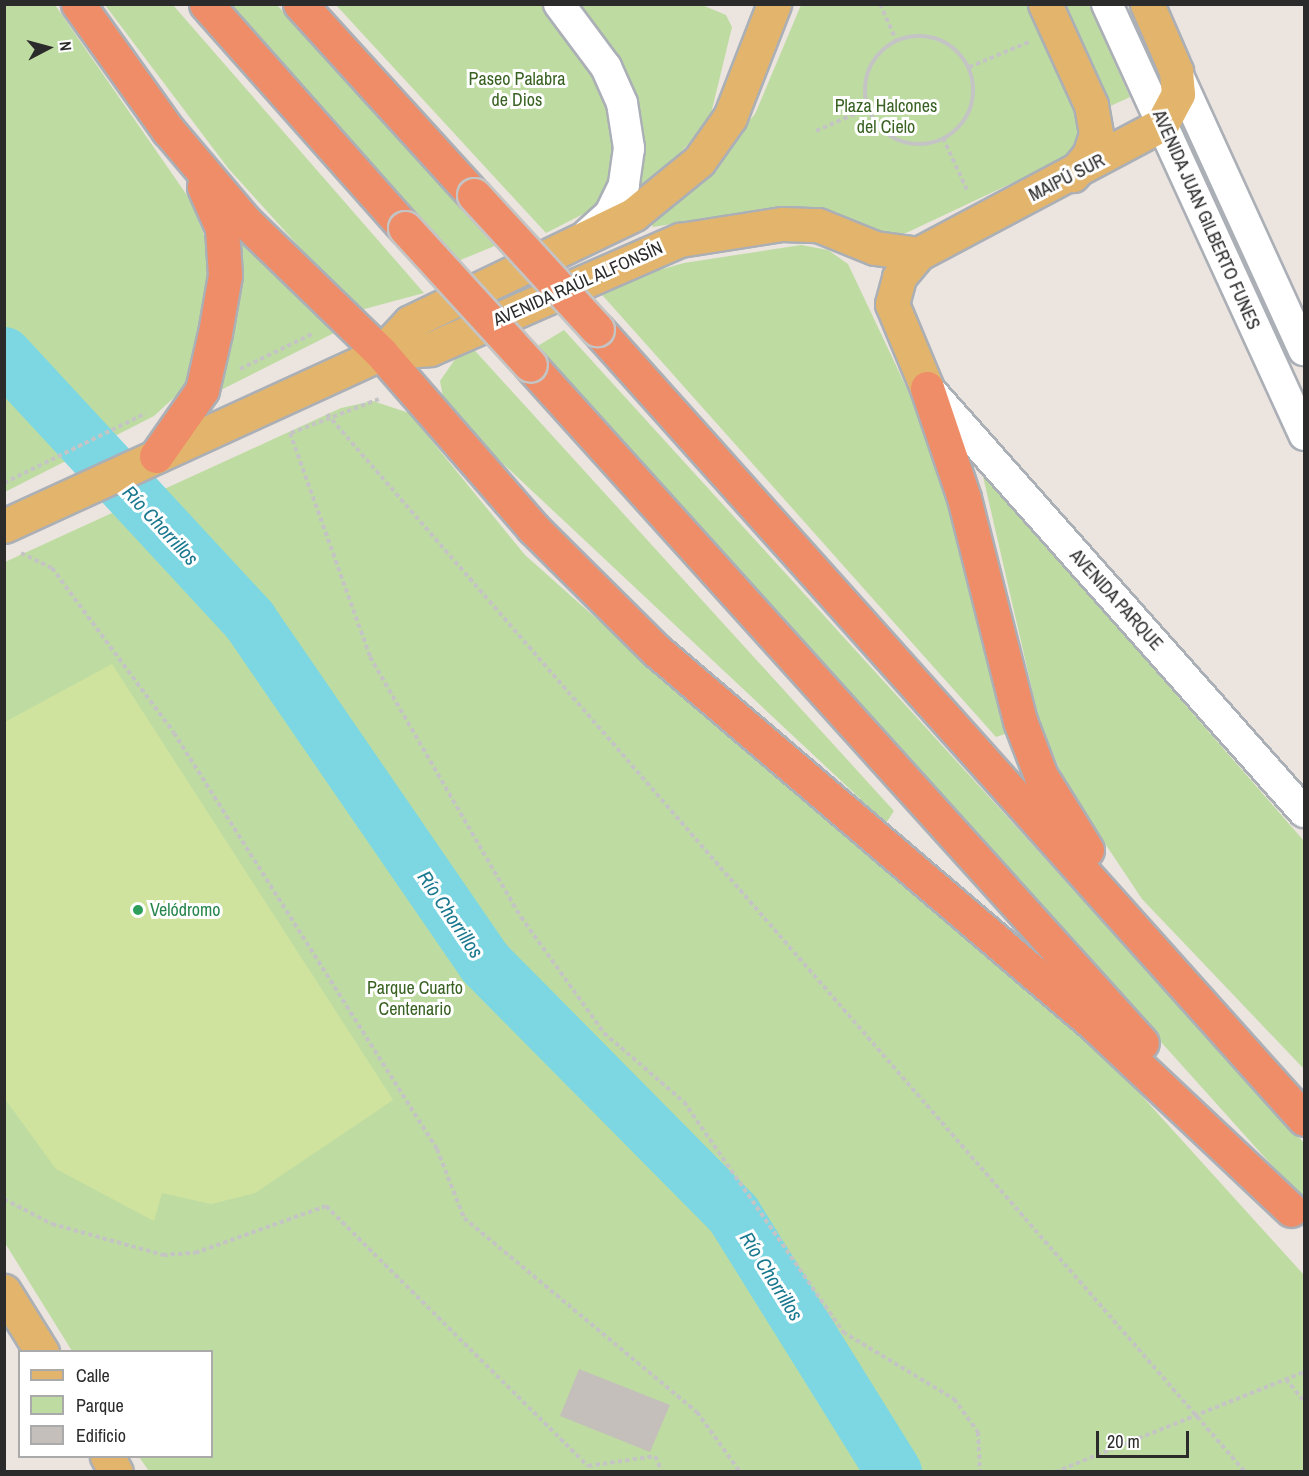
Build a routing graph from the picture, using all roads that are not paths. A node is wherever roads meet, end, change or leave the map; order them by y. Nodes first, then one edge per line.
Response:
1 (78, 4) edge
2 (206, 4) edge
3 (300, 4) edge
4 (559, 4) edge
5 (774, 4) edge
6 (1045, 4) edge
7 (1107, 4) edge
8 (1147, 4) edge
9 (1176, 71) junction
10 (1162, 124) junction
11 (168, 130) junction
12 (1072, 177) junction
13 (586, 236) junction
14 (918, 254) junction
15 (1305, 350) edge
16 (381, 353) junction
17 (1305, 365) edge
18 (1278, 378) junction
19 (927, 388) junction
20 (1305, 435) edge
21 (156, 456) junction
22 (11, 538) edge
23 (1305, 812) edge
24 (1212, 1017) junction
25 (1305, 1119) edge
26 (1298, 1218) edge
27 (4, 1291) edge
28 (41, 1350) edge
29 (108, 1458) edge
30 (116, 1472) edge

1 - 11 highway
2 - 26 highway, bridge
3 - 24 highway, bridge
4 - 13 street
5 - 13 main road, AVENIDA RAÚL ALFONSÍN
6 - 12 main road
7 - 10 street, AVENIDA JUAN GILBERTO FUNES
8 - 9 main road, AVENIDA JUAN GILBERTO FUNES
9 - 10 main road
9 - 15 street, AVENIDA JUAN GILBERTO FUNES
10 - 12 main road, MAIPÚ SUR
10 - 18 street, AVENIDA JUAN GILBERTO FUNES
11 - 16 highway
11 - 21 highway
12 - 14 main road, MAIPÚ SUR
13 - 16 main road, AVENIDA RAÚL ALFONSÍN
14 - 16 main road, AVENIDA RAÚL ALFONSÍN
14 - 19 main road
16 - 21 main road, AVENIDA RAÚL ALFONSÍN
16 - 26 highway
17 - 18 street
18 - 20 street, AVENIDA JUAN GILBERTO FUNES
19 - 23 street, AVENIDA PARQUE
19 - 24 highway
21 - 22 main road, AVENIDA RAÚL ALFONSÍN
24 - 25 highway
27 - 28 main road
29 - 30 main road

